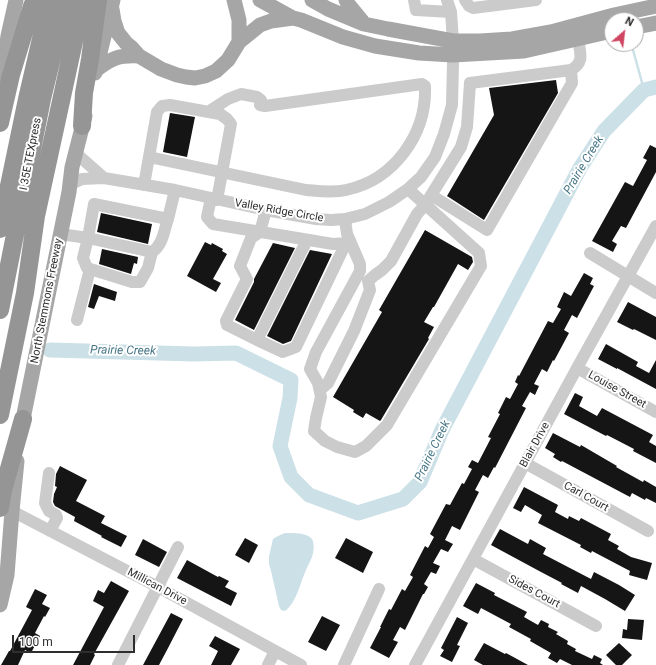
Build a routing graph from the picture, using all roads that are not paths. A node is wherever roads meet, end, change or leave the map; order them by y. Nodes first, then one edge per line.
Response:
1 (16, 0) edge
2 (35, 0) edge
3 (50, 0) edge
4 (66, 0) edge
5 (83, 0) edge
6 (234, 0) edge
7 (260, 0) edge
8 (312, 0) edge
9 (346, 0) edge
10 (414, 0) edge
11 (447, 0) edge
12 (465, 0) edge
13 (536, 0) edge
14 (108, 2) edge
15 (656, 6) edge
16 (452, 12) junction
17 (293, 18) junction
18 (656, 23) edge
19 (364, 24) junction
20 (644, 25) edge
21 (604, 33) edge
22 (4, 35) edge
23 (578, 39) junction
24 (239, 42) junction
25 (453, 48) junction
26 (139, 56) junction
27 (571, 70) junction
28 (95, 71) junction
29 (0, 88) edge
30 (208, 112) junction
31 (0, 124) edge
32 (82, 126) junction
33 (76, 151) junction
34 (149, 157) junction
35 (222, 172) junction
36 (104, 178) junction
37 (144, 185) junction
38 (69, 186) junction
39 (408, 189) junction
40 (175, 190) junction
41 (214, 199) junction
42 (428, 200) junction
43 (266, 210) junction
44 (168, 219) junction
45 (345, 219) junction
46 (656, 226) edge
47 (0, 229) edge
48 (260, 232) junction
49 (60, 234) junction
50 (88, 238) junction
51 (307, 240) junction
52 (348, 241) junction
53 (152, 252) junction
54 (590, 253) dead end
55 (90, 269) junction
56 (360, 271) junction
57 (628, 276) junction
58 (368, 281) junction
59 (25, 293) junction
60 (656, 293) edge
61 (0, 310) edge
62 (77, 320) dead end
63 (257, 340) junction
64 (0, 361) edge
65 (577, 368) junction
66 (320, 390) junction
67 (656, 412) edge
68 (0, 415) edge
69 (22, 419) joint
70 (525, 464) junction
71 (49, 473) dead end
72 (6, 509) edge
73 (50, 531) junction
74 (648, 531) dead end
75 (178, 547) dead end
76 (473, 559) junction
77 (158, 588) junction
78 (379, 589) dead end
79 (0, 605) edge
80 (596, 626) dead end
81 (275, 651) junction
82 (118, 665) edge
83 (268, 665) edge
84 (301, 665) edge
85 (344, 665) edge
86 (416, 665) edge

1 - 22 main road
2 - 31 highway
3 - 47 highway
4 - 61 highway, I 35E TEXpress
5 - 59 highway
6 - 24 main road
7 - 17 main road
8 - 19 main road
9 - 19 main road
10 - 16 street
11 - 16 street
12 - 13 street
14 - 26 main road
14 - 28 main road, North Stemmons Freeway
14 - 32 highway
15 - 25 main road
16 - 25 street, Valley Ridge Circle
17 - 24 main road
17 - 25 main road
18 - 20 main road
19 - 25 main road
21 - 23 main road
22 - 29 main road
23 - 25 main road
23 - 27 street
24 - 26 main road
25 - 39 street, Valley Ridge Circle
26 - 28 main road
27 - 42 street
27 - 42 street
28 - 32 main road, North Stemmons Freeway
30 - 34 street
30 - 35 street
30 - 35 street
32 - 33 main road, North Stemmons Freeway
33 - 36 street
33 - 38 main road, North Stemmons Freeway
34 - 35 street
34 - 37 street
35 - 41 street
36 - 37 street, Valley Ridge Circle
36 - 38 street, Valley Ridge Circle
37 - 40 street, Valley Ridge Circle
38 - 49 main road, North Stemmons Freeway
39 - 42 street
39 - 45 street, Valley Ridge Circle
40 - 41 street, Valley Ridge Circle
40 - 44 street
41 - 43 street, Valley Ridge Circle
41 - 48 street
42 - 58 street
42 - 66 street
43 - 45 street, Valley Ridge Circle
43 - 48 street
44 - 50 street
44 - 53 street
45 - 52 street
46 - 57 street, Blair Drive
48 - 51 street
48 - 63 street
49 - 50 street
49 - 69 main road, North Stemmons Freeway
50 - 53 street
50 - 55 street
51 - 52 street
51 - 63 street
52 - 56 street
52 - 63 street
53 - 55 street
54 - 57 street
55 - 62 street
56 - 58 street
56 - 66 street
57 - 60 street
57 - 65 street, Blair Drive
58 - 66 street
59 - 64 highway
59 - 68 highway
65 - 67 street, Louise Street
65 - 70 street, Blair Drive
69 - 72 highway
70 - 74 street, Carl Court
70 - 76 street, Blair Drive
71 - 73 street
72 - 73 street, Millican Drive
72 - 79 main road
73 - 77 street, Millican Drive
75 - 77 street
76 - 80 street, Sides Court
76 - 86 street, Blair Drive
77 - 81 street, Millican Drive
77 - 82 street
78 - 85 street
81 - 83 street
81 - 84 street, Millican Drive

